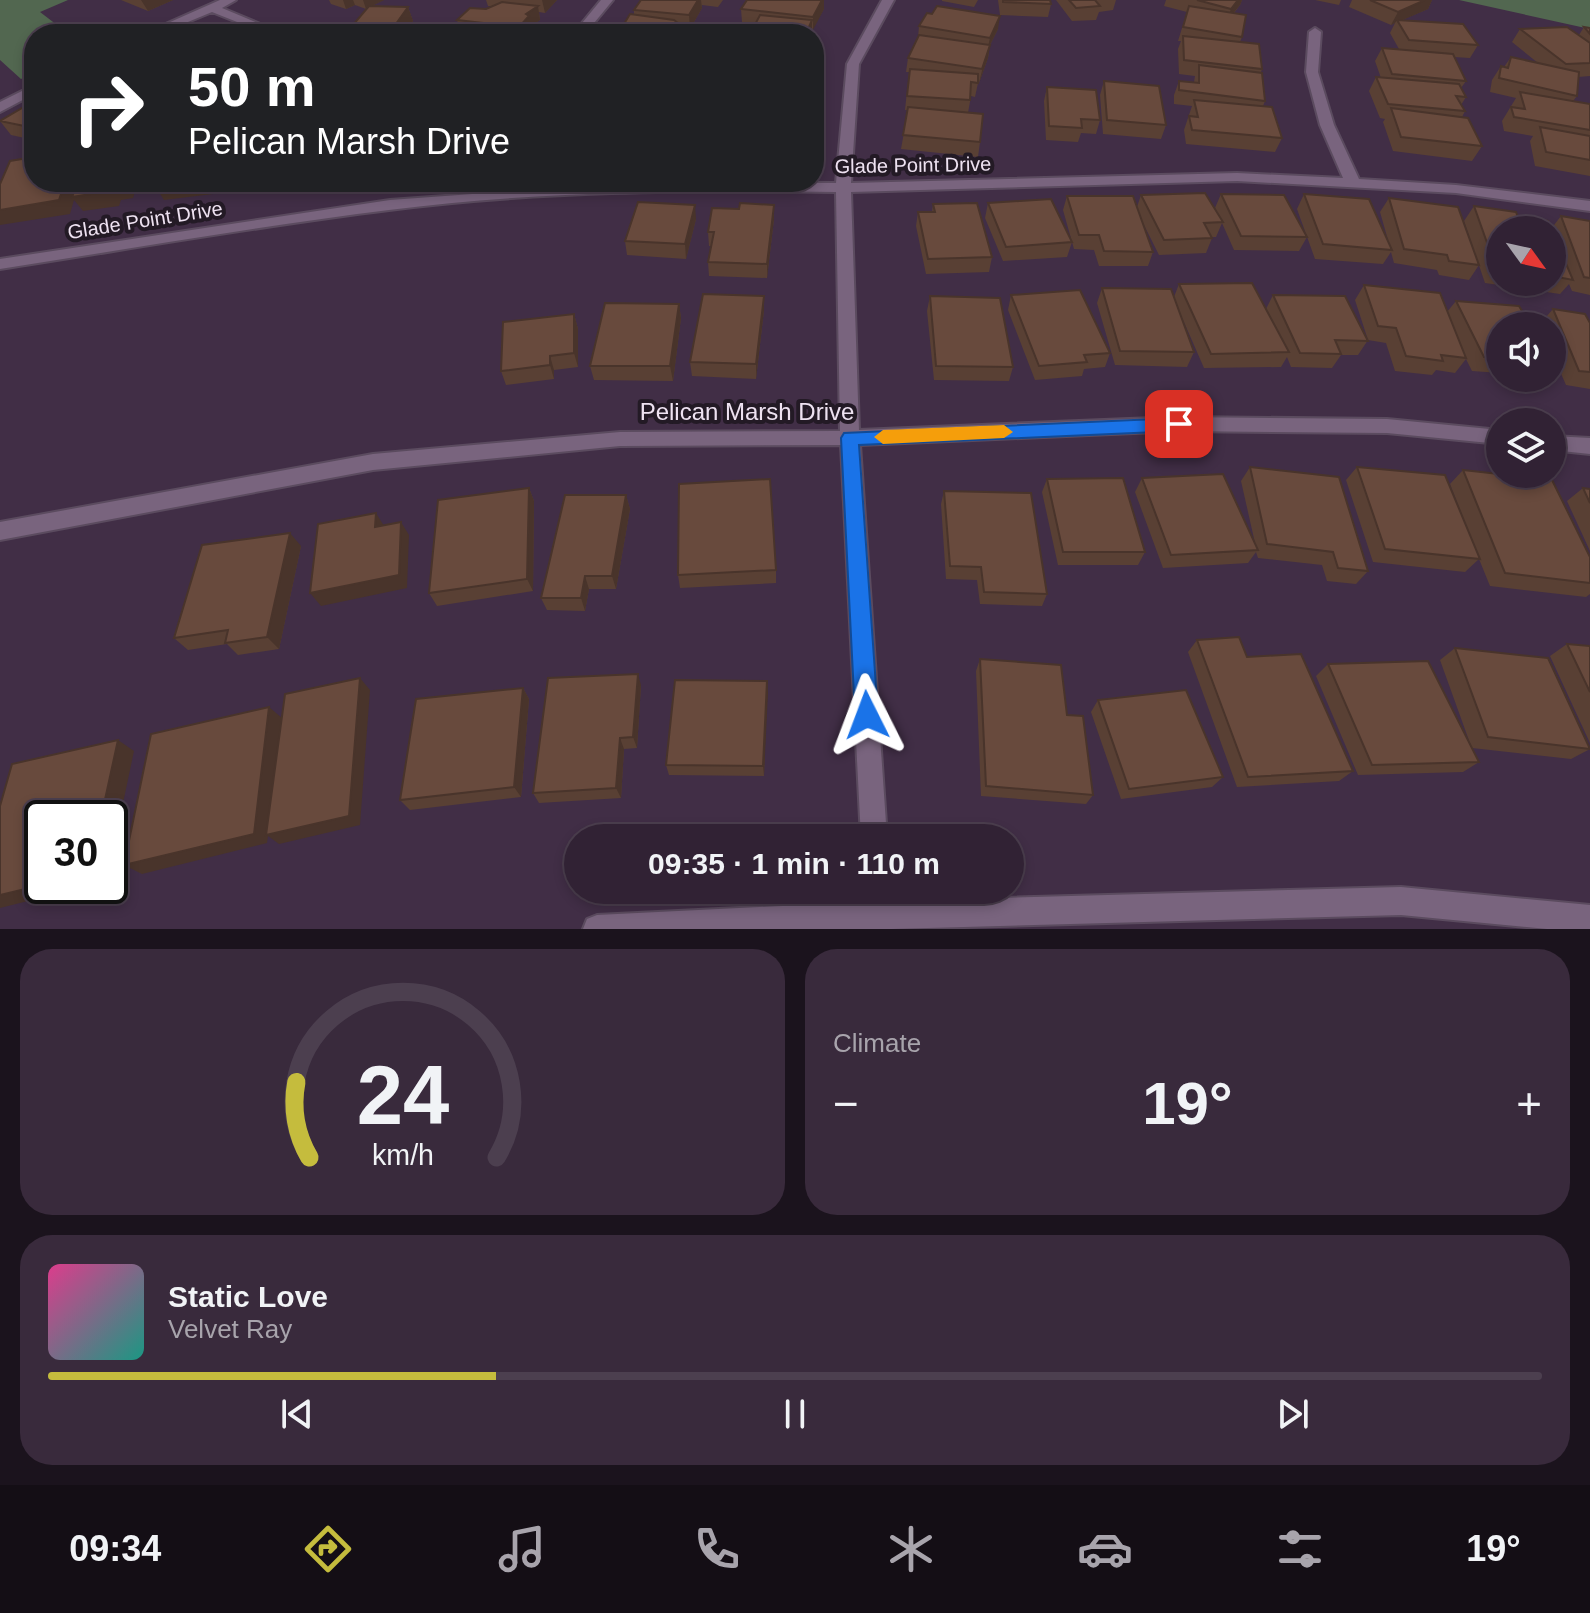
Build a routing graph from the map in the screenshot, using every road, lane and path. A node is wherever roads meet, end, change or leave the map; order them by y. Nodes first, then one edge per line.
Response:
1 (230, 0) edge
2 (607, 0) edge
3 (888, 0) edge
4 (212, 8) junction
5 (173, 24) edge
6 (253, 24) edge
7 (587, 24) edge
8 (1315, 32) dead end
9 (24, 95) edge
10 (0, 108) edge
11 (1352, 181) junction
12 (824, 186) edge
13 (843, 186) junction
14 (475, 192) edge
15 (1590, 206) edge
16 (0, 264) edge
17 (1486, 436) edge
18 (850, 438) junction
19 (1566, 444) edge
20 (1590, 446) edge
21 (0, 531) edge
22 (873, 824) edge
23 (878, 911) edge
24 (1590, 919) edge
25 (597, 929) edge

1 - 4 street
2 - 7 street
3 - 13 street
4 - 5 street
4 - 6 street
8 - 11 street
9 - 10 street
11 - 13 street, Glade Point Drive
11 - 15 street, Glade Point Drive
12 - 13 street, Glade Point Drive
13 - 18 street
14 - 16 street, Glade Point Drive
17 - 18 street, Pelican Marsh Drive
18 - 21 street, Pelican Marsh Drive
18 - 22 street
19 - 20 street
23 - 24 street
23 - 25 street

